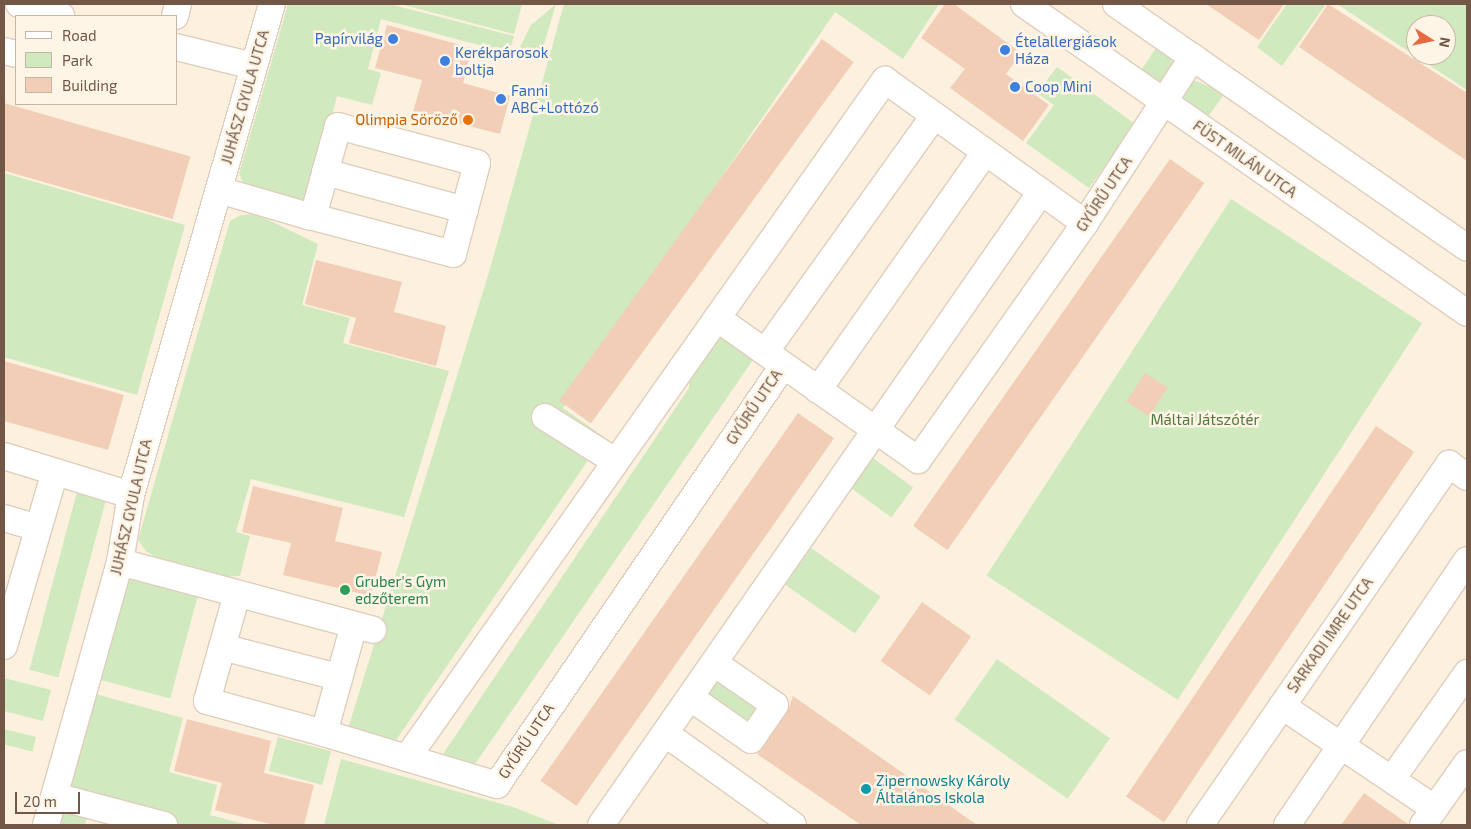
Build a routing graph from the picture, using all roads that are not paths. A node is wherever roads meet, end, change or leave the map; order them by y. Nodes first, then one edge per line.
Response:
1 (19, 4) edge
2 (272, 4) edge
3 (1024, 4) edge
4 (1116, 4) edge
5 (58, 15) edge
6 (178, 47) edge
7 (1193, 58) junction
8 (253, 66) junction
9 (1163, 103) junction
10 (934, 116) junction
11 (985, 152) junction
12 (325, 172) junction
13 (218, 190) junction
14 (1041, 192) junction
15 (465, 210) junction
16 (313, 217) junction
17 (1084, 223) junction
18 (1467, 248) edge
19 (1467, 313) edge
20 (718, 318) junction
21 (774, 360) junction
22 (818, 390) junction
23 (545, 417) dead end
24 (875, 430) junction
25 (4, 456) edge
26 (615, 461) junction
27 (55, 472) junction
28 (1467, 477) edge
29 (131, 494) junction
30 (4, 518) edge
31 (38, 528) junction
32 (1467, 560) edge
33 (120, 562) junction
34 (237, 594) junction
35 (4, 646) edge
36 (222, 646) junction
37 (714, 663) junction
38 (1467, 673) edge
39 (338, 677) junction
40 (691, 698) junction
41 (1282, 706) junction
42 (324, 733) junction
43 (666, 734) junction
44 (1341, 746) junction
45 (407, 758) junction
46 (1467, 763) edge
47 (1392, 780) junction
48 (55, 796) junction
49 (1429, 817) edge
50 (46, 825) edge
51 (164, 825) edge
52 (601, 825) edge
53 (793, 825) edge
54 (1201, 825) edge
55 (1287, 825) edge

1 - 5 street
2 - 8 street, JUHÁSZ GYULA UTCA
3 - 9 street, FÜST MILÁN UTCA
4 - 7 street
6 - 8 street
7 - 9 street, GYŰRŰ UTCA
7 - 18 street
8 - 13 street, JUHÁSZ GYULA UTCA
9 - 17 street, GYŰRŰ UTCA
9 - 19 street, FÜST MILÁN UTCA
10 - 11 street
10 - 20 street
10 - 21 street
11 - 14 street
11 - 22 street
12 - 15 street
12 - 15 street
12 - 16 street
13 - 16 street
13 - 29 street, JUHÁSZ GYULA UTCA
14 - 17 street
14 - 24 street
15 - 16 street
17 - 24 street, GYŰRŰ UTCA
20 - 21 street, GYŰRŰ UTCA
20 - 26 street
21 - 22 street
21 - 45 street, GYŰRŰ UTCA
22 - 24 street
23 - 26 street
24 - 37 street
25 - 27 street
26 - 45 street
27 - 29 street
27 - 31 street
28 - 41 street, SARKADI IMRE UTCA
29 - 33 street, JUHÁSZ GYULA UTCA
30 - 31 street
31 - 35 street
32 - 44 street
33 - 34 street
33 - 48 street, JUHÁSZ GYULA UTCA
34 - 36 street
34 - 39 street
36 - 39 street
36 - 42 street
37 - 40 street
37 - 40 street
38 - 47 street
39 - 42 street
40 - 43 street
41 - 44 street
41 - 54 street, SARKADI IMRE UTCA
42 - 45 street
43 - 52 street
43 - 53 street
44 - 47 street
44 - 55 street
46 - 49 street
47 - 49 street
48 - 50 street, JUHÁSZ GYULA UTCA
48 - 51 street

